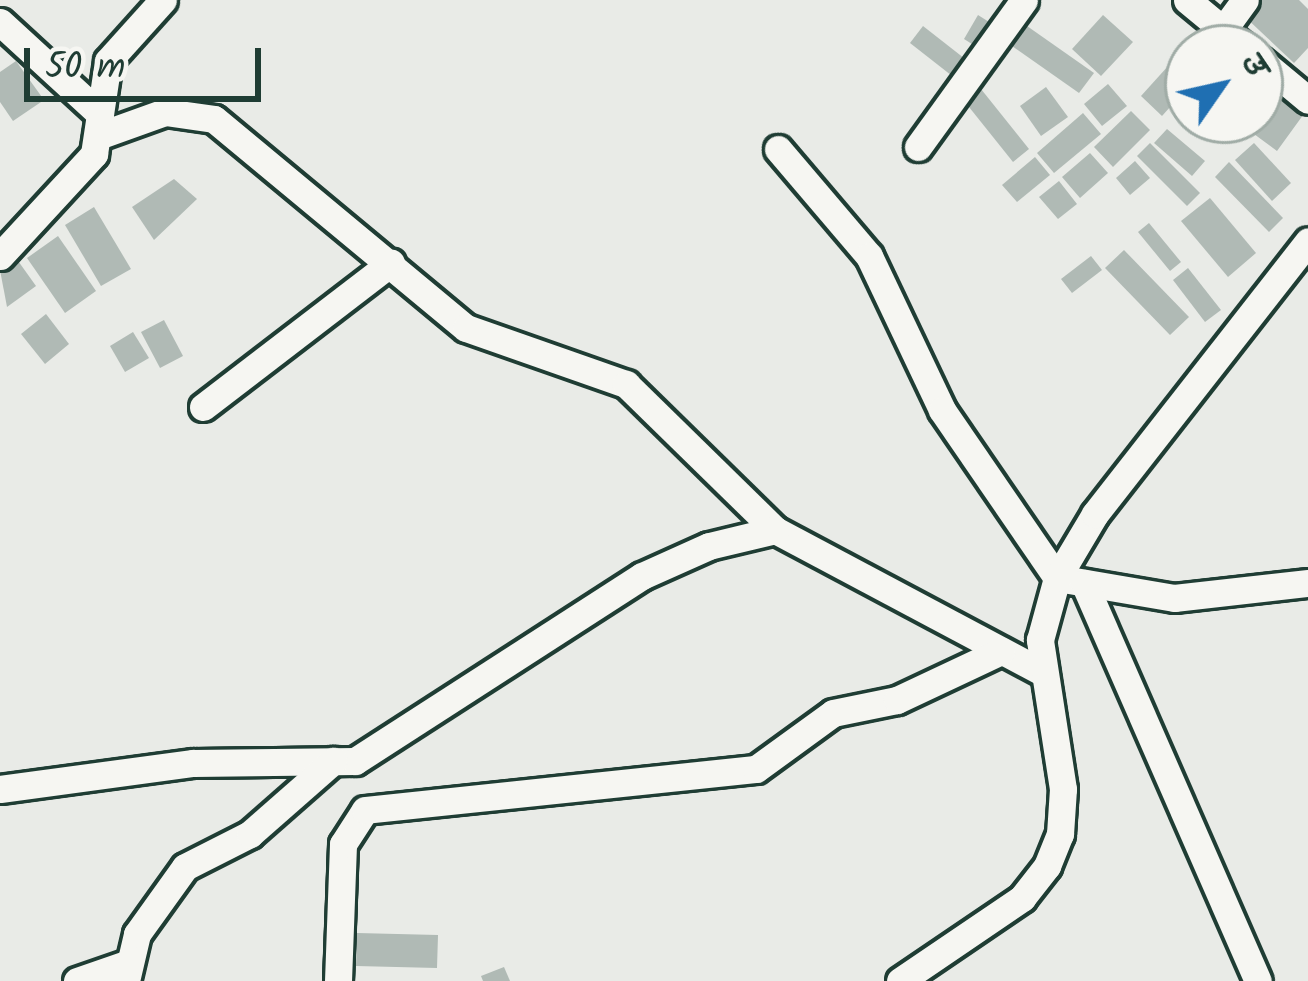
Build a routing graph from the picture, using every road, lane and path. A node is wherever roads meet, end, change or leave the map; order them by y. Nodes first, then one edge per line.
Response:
1 (163, 0) edge
2 (1024, 0) edge
3 (1187, 0) edge
4 (0, 22) edge
5 (1216, 24) edge
6 (1284, 80) edge
7 (1308, 100) edge
8 (99, 125) junction
9 (918, 147) dead end
10 (778, 149) dead end
11 (1308, 241) edge
12 (0, 256) edge
13 (392, 263) junction
14 (203, 407) dead end
15 (775, 530) junction
16 (1071, 581) junction
17 (1305, 592) edge
18 (1001, 651) junction
19 (1042, 672) junction
20 (333, 761) junction
21 (0, 789) edge
22 (127, 972) edge
23 (77, 981) edge
24 (338, 981) edge
25 (900, 981) edge
26 (1258, 981) edge

1 - 8 street
2 - 9 street
3 - 5 street
4 - 8 street
6 - 7 street
8 - 12 street
8 - 13 street
10 - 16 street
11 - 16 street
13 - 14 street
13 - 15 street
15 - 18 street
15 - 20 street
16 - 17 street
16 - 19 street
16 - 26 street
18 - 19 street
18 - 24 street
19 - 25 street
20 - 21 street
20 - 22 street
22 - 23 street

